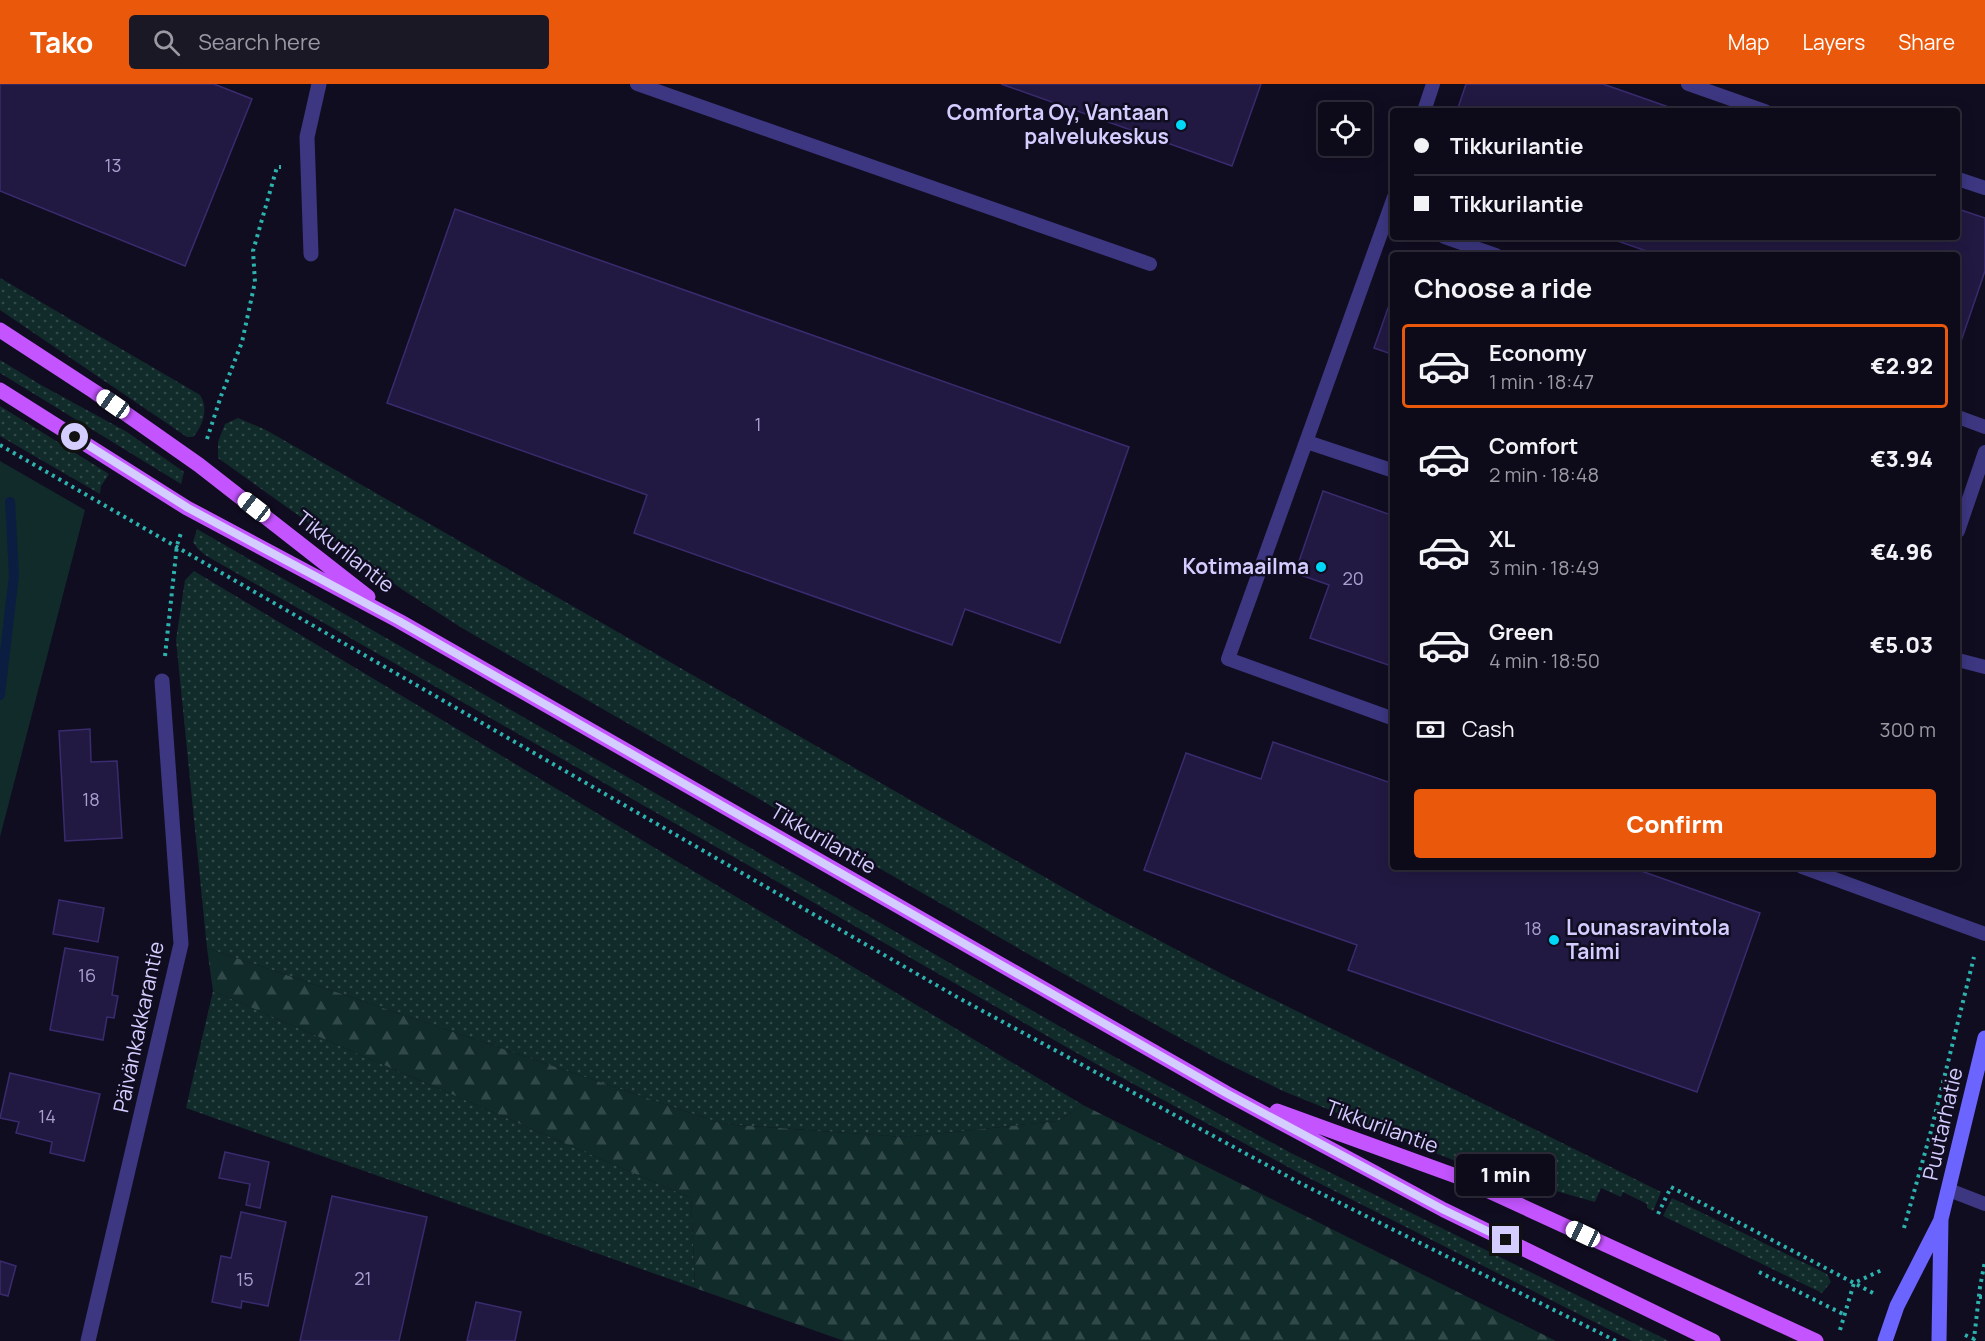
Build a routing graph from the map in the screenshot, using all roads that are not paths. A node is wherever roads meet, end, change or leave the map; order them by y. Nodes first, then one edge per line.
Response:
1 (319, 84) edge
2 (637, 84) edge
3 (1433, 84) edge
4 (1688, 84) edge
5 (1425, 108) edge
6 (1756, 108) edge
7 (1960, 180) edge
8 (1985, 188) edge
9 (1390, 218) edge
10 (1453, 240) edge
11 (1487, 252) edge
12 (311, 254) dead end
13 (1150, 264) dead end
14 (0, 330) edge
15 (0, 390) edge
16 (1960, 418) edge
17 (1985, 427) edge
18 (1307, 441) junction
19 (1985, 452) edge
20 (1390, 470) edge
21 (1960, 525) edge
22 (399, 621) junction
23 (1960, 661) edge
24 (1985, 667) edge
25 (162, 681) road end
26 (1390, 718) edge
27 (1834, 872) edge
28 (1983, 933) edge
29 (1985, 1038) edge
30 (1226, 1093) junction
31 (1949, 1190) junction
32 (1985, 1204) edge
33 (1941, 1219) junction
34 (88, 1341) edge
35 (1713, 1341) edge
36 (1816, 1341) edge
37 (1885, 1341) edge
38 (1939, 1341) edge

1 - 12 street
2 - 13 lane
3 - 5 lane
4 - 6 lane
7 - 8 lane
9 - 18 lane
10 - 11 lane
14 - 22 main road, Tikkurilantie
15 - 22 main road, Tikkurilantie
16 - 17 lane
18 - 20 lane
18 - 26 lane
19 - 21 lane
22 - 30 main road, Tikkurilantie
23 - 24 lane
25 - 34 street, Päivänkakkarantie
27 - 28 lane
29 - 31 street, Puutarhatie
30 - 35 main road, Tikkurilantie
30 - 36 main road, Tikkurilantie
31 - 32 lane
31 - 33 street, Puutarhatie
33 - 37 street, Puutarhatie
33 - 38 street, Puutarhatie

